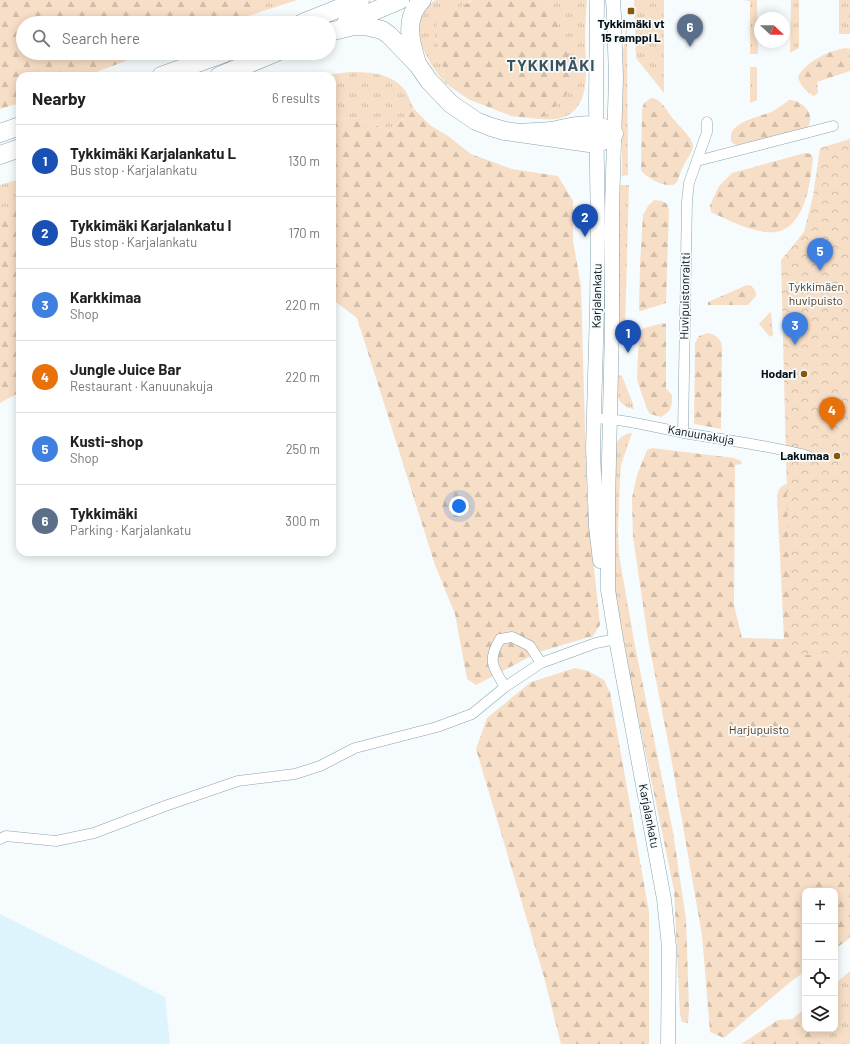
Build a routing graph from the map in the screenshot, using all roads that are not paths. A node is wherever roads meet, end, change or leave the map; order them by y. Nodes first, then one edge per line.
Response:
1 (347, 0) edge
2 (360, 0) edge
3 (400, 0) edge
4 (422, 0) edge
5 (597, 0) edge
6 (613, 0) edge
7 (316, 16) edge
8 (320, 16) edge
9 (336, 29) edge
10 (336, 30) edge
11 (206, 60) edge
12 (259, 60) edge
13 (418, 65) junction
14 (172, 72) edge
15 (229, 72) edge
16 (707, 122) dead end
17 (833, 126) dead end
18 (16, 127) edge
19 (0, 133) edge
20 (597, 134) junction
21 (614, 134) junction
22 (16, 149) edge
23 (0, 155) edge
24 (697, 161) junction
25 (593, 418) junction
26 (609, 419) junction
27 (683, 432) junction
28 (808, 456) dead end
29 (608, 590) junction
30 (616, 639) junction
31 (541, 664) junction
32 (505, 687) junction
33 (0, 839) edge
34 (668, 1044) edge

1 - 7 highway
2 - 8 highway
3 - 9 highway
4 - 13 highway
5 - 20 main road, Karjalankatu
6 - 21 main road, Karjalankatu
10 - 13 highway
11 - 14 highway
12 - 15 highway
13 - 20 highway
16 - 24 street, Huvipuistonraitti
17 - 24 street
18 - 19 highway
20 - 21 highway
20 - 25 main road, Karjalankatu
21 - 26 main road, Karjalankatu
22 - 23 highway
24 - 27 street, Huvipuistonraitti
25 - 26 street, Kanuunakuja
25 - 29 main road, Karjalankatu
26 - 27 street, Kanuunakuja
26 - 29 main road, Karjalankatu
27 - 28 street, Kanuunakuja
29 - 30 main road, Karjalankatu
30 - 31 street
30 - 34 main road, Karjalankatu
31 - 32 street
31 - 32 street
32 - 33 street

